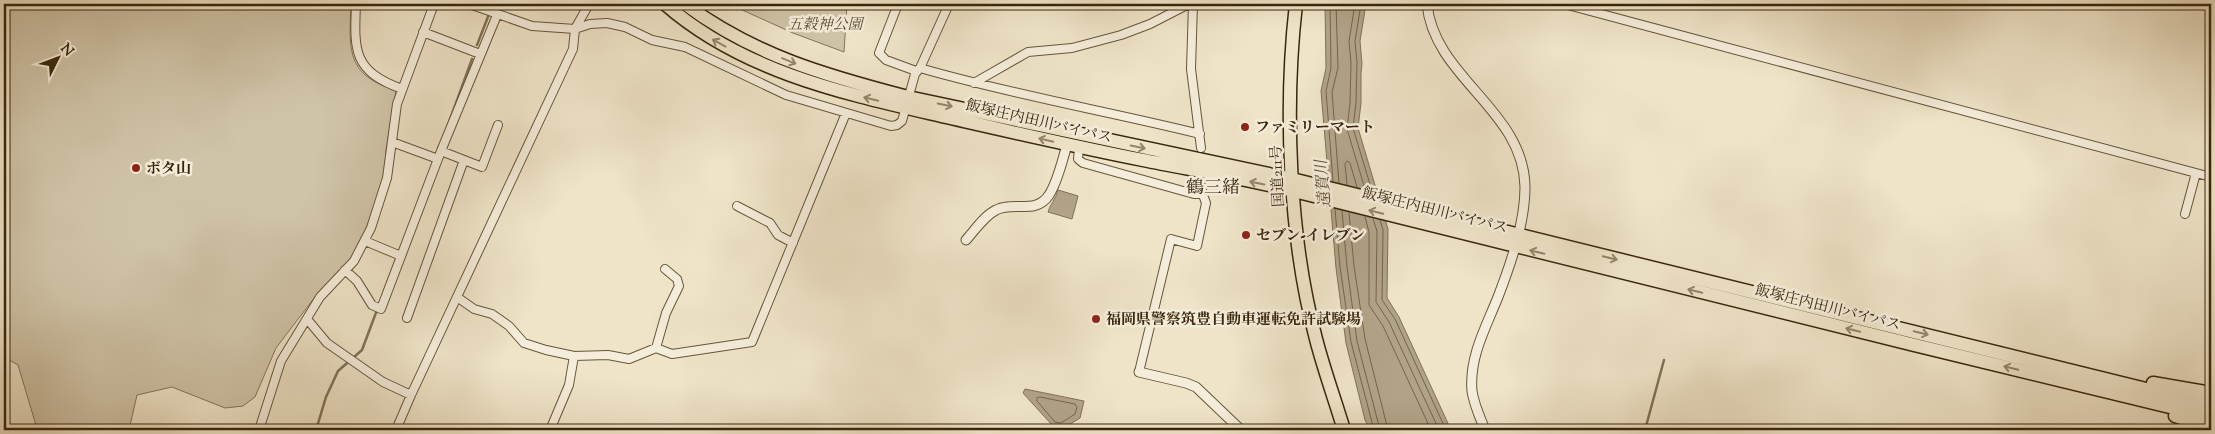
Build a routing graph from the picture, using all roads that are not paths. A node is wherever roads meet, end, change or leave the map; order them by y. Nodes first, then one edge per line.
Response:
1 (356, 4) edge
2 (434, 4) edge
3 (469, 4) edge
4 (589, 4) edge
5 (665, 4) edge
6 (685, 4) edge
7 (898, 4) edge
8 (949, 4) edge
9 (1191, 4) edge
10 (1296, 4) edge
11 (1427, 4) edge
12 (1564, 4) edge
13 (493, 13) junction
14 (575, 29) junction
15 (423, 32) junction
16 (480, 54) junction
17 (918, 69) junction
18 (974, 83) junction
19 (402, 89) junction
20 (907, 102) junction
21 (846, 113) junction
22 (498, 125) dead end
23 (1200, 134) junction
24 (392, 142) junction
25 (1073, 146) junction
26 (1201, 148) tunnel mouth
27 (441, 151) junction
28 (436, 158) junction
29 (464, 160) junction
30 (2196, 173) junction
31 (2211, 177) edge
32 (1292, 185) junction
33 (737, 206) dead end
34 (2185, 214) dead end
35 (966, 240) dead end
36 (1515, 240) junction
37 (365, 242) junction
38 (792, 243) junction
39 (398, 255) junction
40 (665, 269) dead end
41 (345, 270) junction
42 (457, 297) junction
43 (407, 318) dead end
44 (307, 319) junction
45 (656, 348) junction
46 (574, 356) junction
47 (2047, 364) junction
48 (1139, 372) joint
49 (2039, 375) junction
50 (2211, 393) edge
51 (411, 394) junction
52 (2211, 405) edge
53 (2211, 417) edge
54 (2211, 427) edge
55 (258, 430) edge
56 (396, 430) edge
57 (550, 430) edge
58 (1241, 430) edge
59 (1344, 430) edge
60 (1486, 430) edge

1 - 19 street
2 - 15 street
3 - 13 street
4 - 14 street
20 -> 5 highway, 飯塚庄内田川バイパス
6 -> 20 highway, 飯塚庄内田川バイパス
7 - 17 street
8 - 17 street
9 - 18 street
9 - 23 street
10 - 32 highway, 国道211号
11 - 36 street
12 - 30 street
13 - 14 street
13 - 16 street
14 - 21 street
14 - 42 street
15 - 16 street
15 - 19 street
16 - 27 street
17 - 18 street
17 - 20 street
18 - 23 street
19 - 24 street
20 - 21 street
25 -> 20 highway, 飯塚庄内田川バイパス
20 -> 32 highway, 飯塚庄内田川バイパス
21 - 38 street
22 - 29 street
23 - 26 street
24 - 28 street
24 - 37 street
32 -> 25 highway, 飯塚庄内田川バイパス
25 - 35 street
25 - 48 street
27 - 28 street
27 - 29 street
28 - 39 street
29 - 43 street
30 - 31 street
30 - 34 street
32 - 36 highway, 飯塚庄内田川バイパス
32 - 59 highway, 国道211号
33 - 38 street
36 -> 47 highway, 飯塚庄内田川バイパス
49 -> 36 highway, 飯塚庄内田川バイパス
36 - 60 street
37 - 39 street
37 - 41 street
38 - 45 street
39 - 41 street
40 - 45 street
41 - 44 street
42 - 46 street
42 - 51 street
44 - 51 street
44 - 55 street
45 - 46 street
46 - 57 street
47 - 50 highway
47 - 52 highway, 飯塚庄内田川バイパス
48 - 58 street
49 - 53 highway, 飯塚庄内田川バイパス
49 - 54 highway
51 - 56 street

